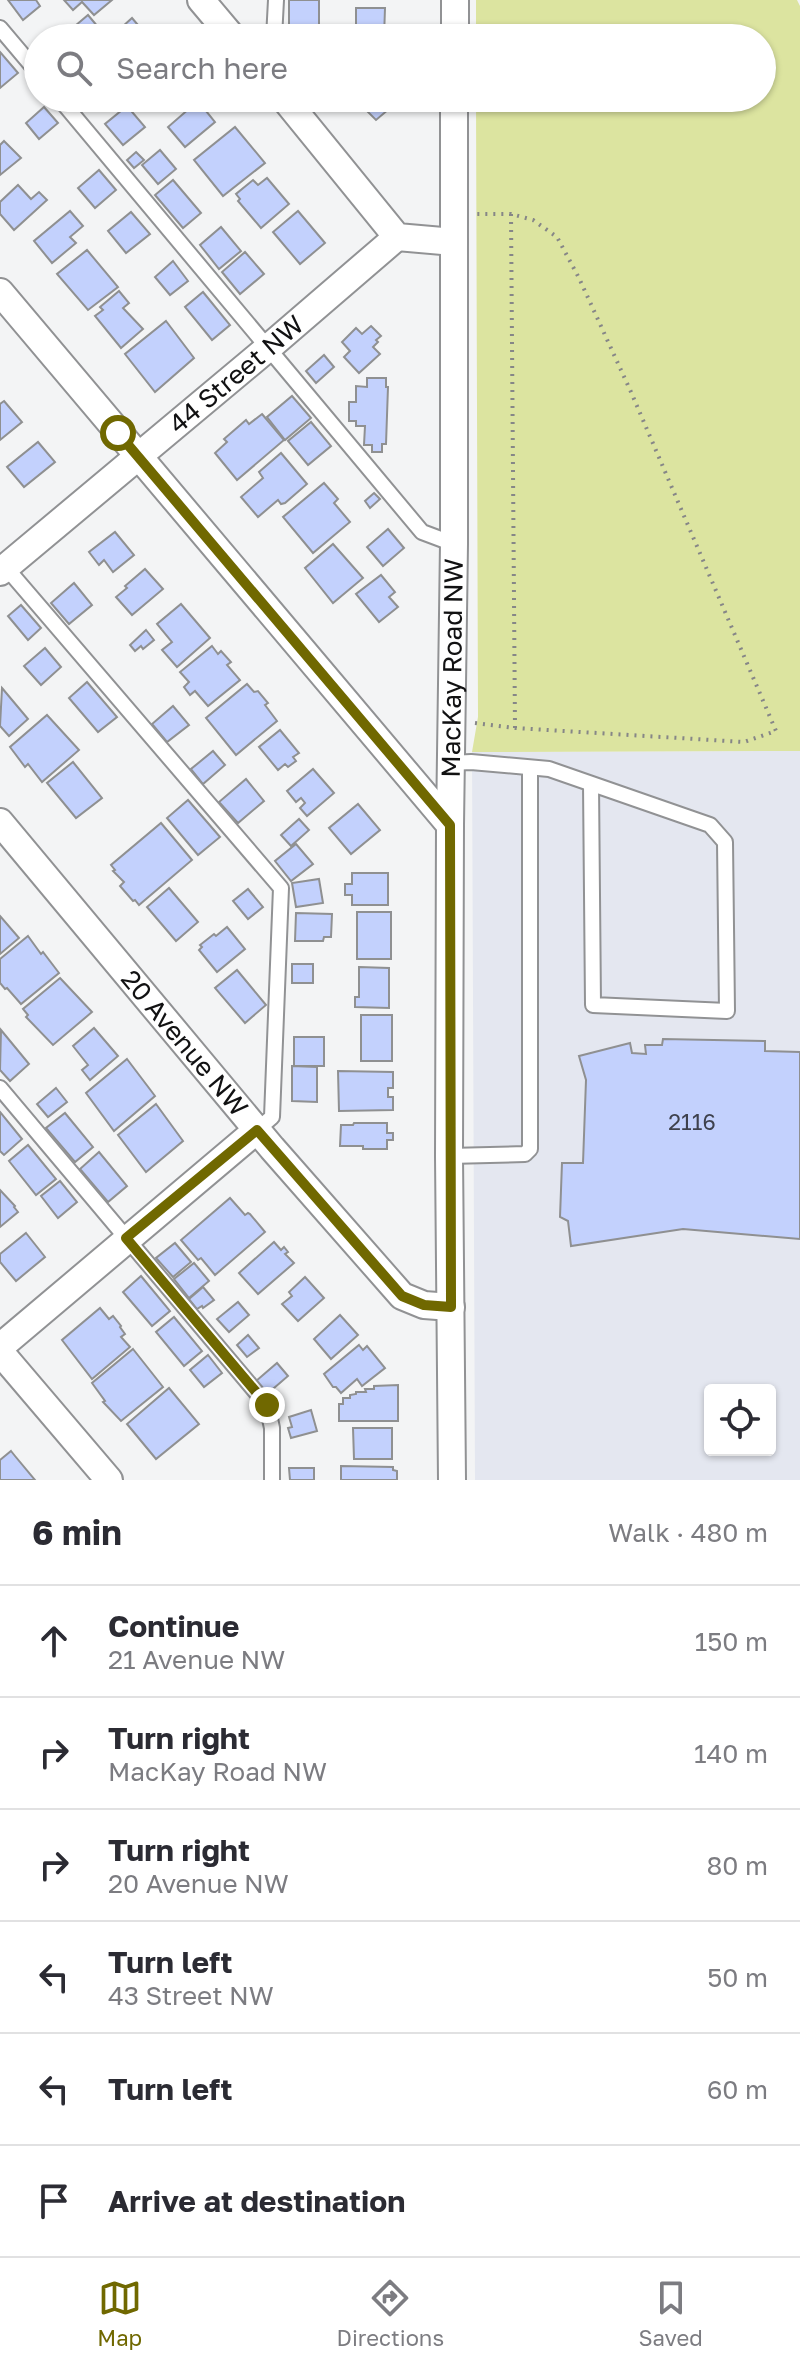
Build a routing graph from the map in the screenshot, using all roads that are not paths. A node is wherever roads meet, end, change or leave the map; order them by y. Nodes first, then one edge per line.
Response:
1 (201, 0) edge
2 (276, 0) edge
3 (455, 0) edge
4 (221, 24) edge
5 (275, 24) edge
6 (455, 24) edge
7 (0, 28) edge
8 (24, 56) edge
9 (71, 112) edge
10 (295, 112) edge
11 (454, 112) edge
12 (397, 237) junction
13 (454, 242) junction
14 (0, 292) edge
15 (268, 348) junction
16 (137, 456) junction
17 (454, 544) junction
18 (2, 566) edge
19 (451, 763) junction
20 (530, 768) junction
21 (591, 784) junction
22 (0, 822) edge
23 (450, 825) junction
24 (0, 1088) edge
25 (257, 1130) junction
26 (449, 1156) junction
27 (126, 1238) junction
28 (451, 1307) junction
29 (0, 1349) edge
30 (109, 1480) edge
31 (272, 1480) edge
32 (452, 1480) edge

1 - 4 street
2 - 5 lane
3 - 6 street
7 - 8 lane
9 - 15 lane
10 - 12 street
11 - 13 street, MacKay Road NW
12 - 13 street
12 - 15 street, 44 Street NW
13 - 17 street, MacKay Road NW
14 - 16 street
15 - 16 street, 44 Street NW
15 - 17 lane
16 - 18 street, 44 Street NW
16 - 23 street
17 - 19 street, MacKay Road NW
18 - 25 lane
19 - 20 lane
19 - 23 street, MacKay Road NW
20 - 21 lane
20 - 26 lane
21 - 21 lane
22 - 25 street, 20 Avenue NW
23 - 26 street, MacKay Road NW
24 - 27 lane
25 - 27 street
25 - 28 street, 20 Avenue NW
26 - 28 street, MacKay Road NW
27 - 29 street
27 - 31 lane
28 - 32 street, MacKay Road NW
29 - 30 street

